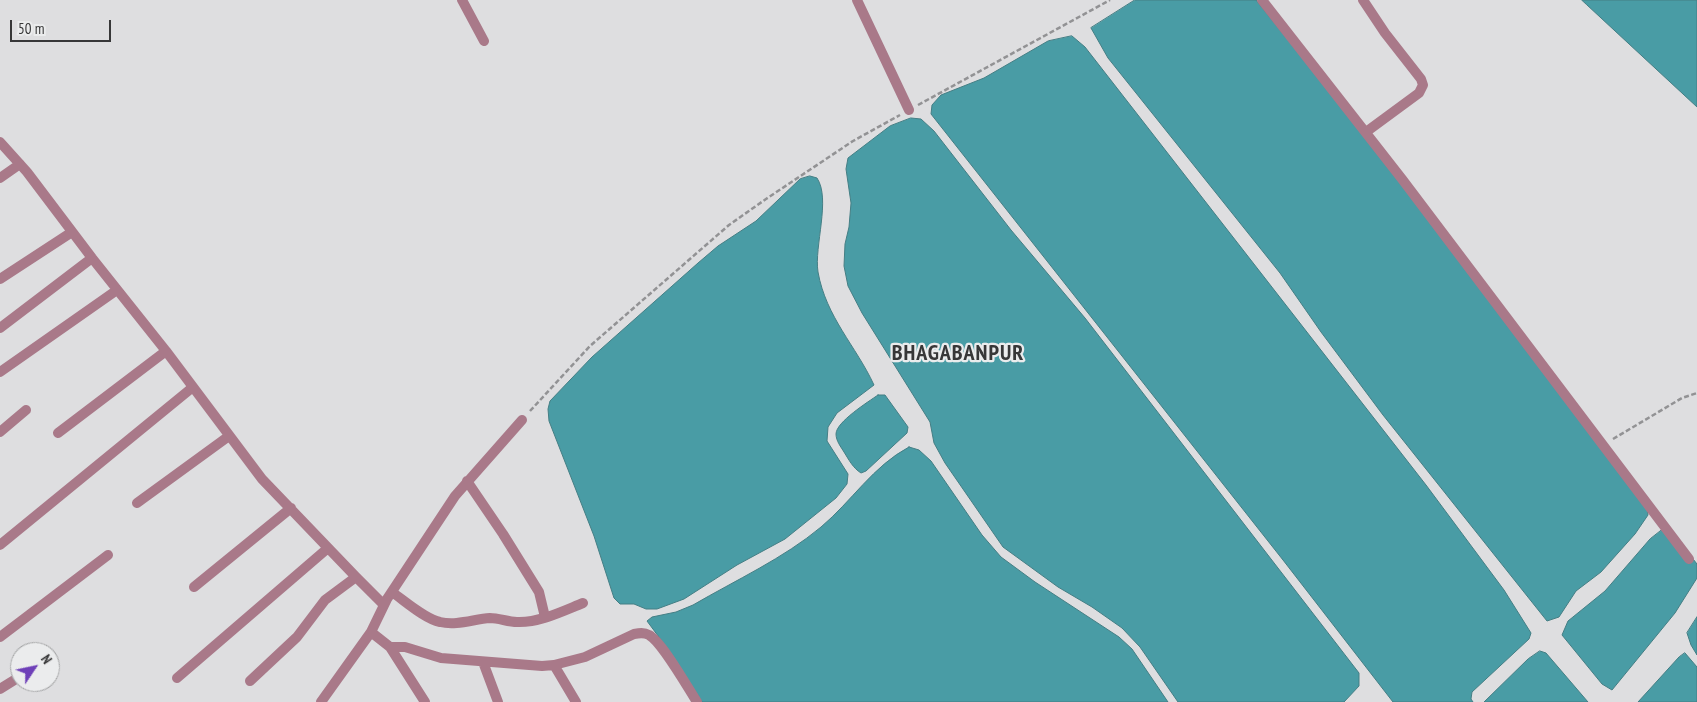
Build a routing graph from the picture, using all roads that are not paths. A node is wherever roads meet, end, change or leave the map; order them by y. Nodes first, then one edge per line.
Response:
1 (462, 0) edge
2 (857, 0) edge
3 (1262, 0) edge
4 (1363, 0) edge
5 (484, 41) dead end
6 (909, 110) road end
7 (1366, 132) junction
8 (0, 142) edge
9 (20, 164) junction
10 (0, 178) edge
11 (72, 232) junction
12 (92, 258) junction
13 (0, 279) edge
14 (116, 290) junction
15 (0, 328) edge
16 (166, 351) junction
17 (0, 372) edge
18 (193, 387) junction
19 (26, 410) dead end
20 (522, 420) road end
21 (0, 432) edge
22 (58, 433) dead end
23 (228, 436) junction
24 (467, 480) junction
25 (137, 503) dead end
26 (291, 508) junction
27 (0, 545) edge
28 (328, 548) junction
29 (108, 555) dead end
30 (1688, 559) dead end
31 (356, 578) junction
32 (194, 587) dead end
33 (392, 592) junction
34 (583, 603) dead end
35 (384, 605) junction
36 (545, 618) junction
37 (371, 632) junction
38 (0, 636) edge
39 (390, 648) junction
40 (483, 662) junction
41 (554, 665) junction
42 (177, 678) dead end
43 (250, 681) dead end
44 (321, 702) edge
45 (425, 702) edge
46 (498, 702) edge
47 (576, 702) edge
48 (696, 702) edge

1 - 5 street
2 - 6 street
3 - 7 street
4 - 7 street
7 - 30 street
8 - 9 street
9 - 10 street
9 - 11 street
11 - 12 street
11 - 13 street
12 - 14 street
12 - 15 street
14 - 16 street
14 - 17 street
16 - 18 street
16 - 22 street
18 - 23 street
18 - 27 street
19 - 21 street
20 - 24 street
23 - 25 street
23 - 26 street
24 - 33 street
24 - 36 street
26 - 28 street
26 - 32 street
28 - 31 street
28 - 42 street
29 - 38 street
31 - 35 street
31 - 43 street
33 - 35 street
33 - 36 street
34 - 36 street
35 - 37 street
37 - 39 street
37 - 44 street
39 - 40 street
39 - 45 street
40 - 41 street
40 - 46 street
41 - 47 street
41 - 48 street

